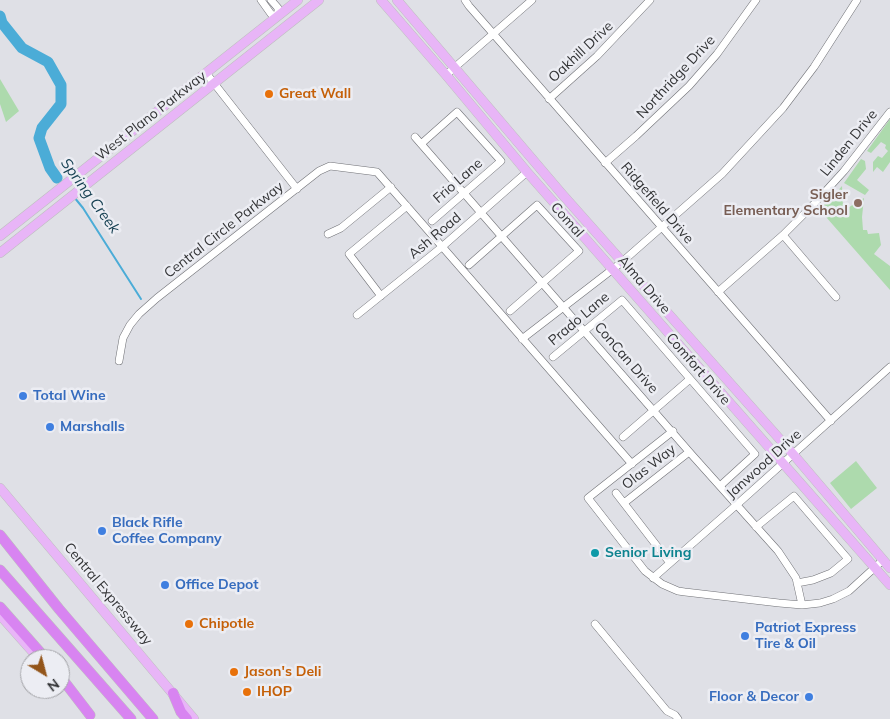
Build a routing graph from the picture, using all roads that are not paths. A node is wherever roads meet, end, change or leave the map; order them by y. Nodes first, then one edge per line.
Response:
1 (261, 0) edge
2 (271, 0) edge
3 (298, 0) edge
4 (319, 0) edge
5 (381, 0) edge
6 (397, 0) edge
7 (466, 0) edge
8 (532, 0) edge
9 (650, 0) edge
10 (756, 0) edge
11 (857, 0) edge
12 (278, 16) junction
13 (286, 26) junction
14 (493, 34) junction
15 (455, 67) junction
16 (206, 73) junction
17 (446, 75) junction
18 (214, 83) junction
19 (549, 98) junction
20 (890, 112) edge
21 (415, 137) dead end
22 (421, 144) junction
23 (605, 163) junction
24 (92, 164) junction
25 (526, 172) junction
26 (100, 174) junction
27 (391, 187) junction
28 (298, 188) junction
29 (464, 193) junction
30 (407, 206) junction
31 (482, 212) junction
32 (432, 221) dead end
33 (661, 227) junction
34 (328, 234) dead end
35 (502, 235) junction
36 (783, 235) junction
37 (0, 236) edge
38 (443, 246) junction
39 (0, 253) edge
40 (622, 262) junction
41 (469, 265) dead end
42 (613, 270) junction
43 (543, 283) junction
44 (718, 292) junction
45 (381, 296) junction
46 (836, 297) dead end
47 (622, 300) joint
48 (565, 307) junction
49 (510, 311) dead end
50 (357, 315) dead end
51 (585, 330) junction
52 (522, 339) junction
53 (553, 357) dead end
54 (119, 361) dead end
55 (890, 367) edge
56 (690, 379) junction
57 (654, 410) junction
58 (831, 421) junction
59 (672, 431) junction
60 (623, 437) dead end
61 (689, 452) junction
62 (793, 454) junction
63 (632, 464) junction
64 (783, 464) junction
65 (720, 486) junction
66 (0, 488) edge
67 (616, 492) dead end
68 (624, 503) junction
69 (736, 505) junction
70 (756, 527) junction
71 (0, 535) edge
72 (883, 560) junction
73 (670, 563) junction
74 (875, 568) junction
75 (890, 568) edge
76 (0, 570) edge
77 (653, 578) junction
78 (798, 583) junction
79 (890, 585) edge
80 (802, 605) junction
81 (0, 607) edge
82 (0, 615) edge
83 (595, 624) dead end
84 (30, 649) edge
85 (37, 649) edge
86 (70, 689) edge
87 (70, 693) edge
88 (173, 693) junction
89 (667, 715) edge
90 (91, 717) edge
91 (131, 719) edge
92 (153, 719) edge
93 (187, 719) edge
94 (194, 719) edge
95 (678, 719) edge

1 - 12 street
2 - 12 street
3 - 12 main road, West Plano Parkway
4 - 13 main road, West Plano Parkway
5 - 17 main road, Alma Drive
6 - 15 main road, Alma Drive
7 - 14 street, Ridgefield Drive
8 - 14 street
9 - 19 street, Oakhill Drive
10 - 23 street, Northridge Drive
11 - 33 street
12 - 13 street
12 - 16 main road, West Plano Parkway
13 - 18 main road, West Plano Parkway
14 - 15 street
14 - 19 street, Ridgefield Drive
15 - 17 street
15 - 40 main road, Alma Drive
16 - 18 street
16 - 24 main road, West Plano Parkway
17 - 25 main road, Alma Drive
18 - 26 main road, West Plano Parkway
18 - 28 street
19 - 23 street, Ridgefield Drive
20 - 36 street, Linden Drive
21 - 22 street, ConCan Drive
22 - 29 street, ConCan Drive
22 - 29 street, Frio Lane
23 - 33 street, Ridgefield Drive
24 - 26 main road
24 - 37 main road, West Plano Parkway
25 - 31 street, Ash Road
25 - 42 main road, Alma Drive
26 - 39 main road, West Plano Parkway
27 - 28 street, Central Circle Parkway
27 - 30 street
27 - 34 street
28 - 54 street, Central Circle Parkway
29 - 31 street, ConCan Drive
29 - 32 street, Frio Lane
30 - 38 street
30 - 45 street
31 - 35 street, ConCan Drive
31 - 38 street, Ash Road
33 - 40 street
33 - 44 street, Ridgefield Drive
35 - 41 street
35 - 43 street, ConCan Drive
35 - 43 street, Comal
36 - 44 street, Linden Drive
36 - 46 street
38 - 45 street, Ash Road
38 - 52 street
40 - 42 street
40 - 62 main road, Alma Drive
42 - 48 street
42 - 64 main road, Alma Drive
43 - 48 street, ConCan Drive
43 - 49 street
44 - 58 street, Ridgefield Drive
45 - 50 street, Ash Road
47 - 51 street, Prado Lane
47 - 56 street, Comfort Drive
48 - 51 street, ConCan Drive
48 - 52 street
51 - 53 street, Prado Lane
51 - 57 street, ConCan Drive
52 - 63 street
55 - 58 street, Janwood Drive
56 - 57 street
56 - 65 street, Comfort Drive
57 - 59 street, ConCan Drive
57 - 60 street
58 - 62 street, Janwood Drive
59 - 61 street, ConCan Drive
59 - 63 street
61 - 65 street, ConCan Drive
61 - 68 street, Olas Way
62 - 64 street, Janwood Drive
62 - 72 main road, Alma Drive
63 - 77 street
64 - 69 street, Janwood Drive
64 - 74 main road, Alma Drive
65 - 69 street, ConCan Drive
66 - 88 main road, Central Expressway
67 - 68 street
68 - 73 street
69 - 70 street, ConCan Drive
69 - 73 street, Janwood Drive
70 - 78 street, ConCan Drive
70 - 78 street
71 - 92 highway
72 - 74 street
72 - 75 main road, Alma Drive
73 - 77 street, Janwood Drive
74 - 79 main road, Alma Drive
74 - 80 street
76 - 91 highway
77 - 80 street
78 - 80 street, ConCan Drive
81 - 85 highway
82 - 84 main road
83 - 89 street
86 - 90 highway
87 - 90 main road
88 - 93 highway
88 - 94 main road, Central Expressway
89 - 95 street

